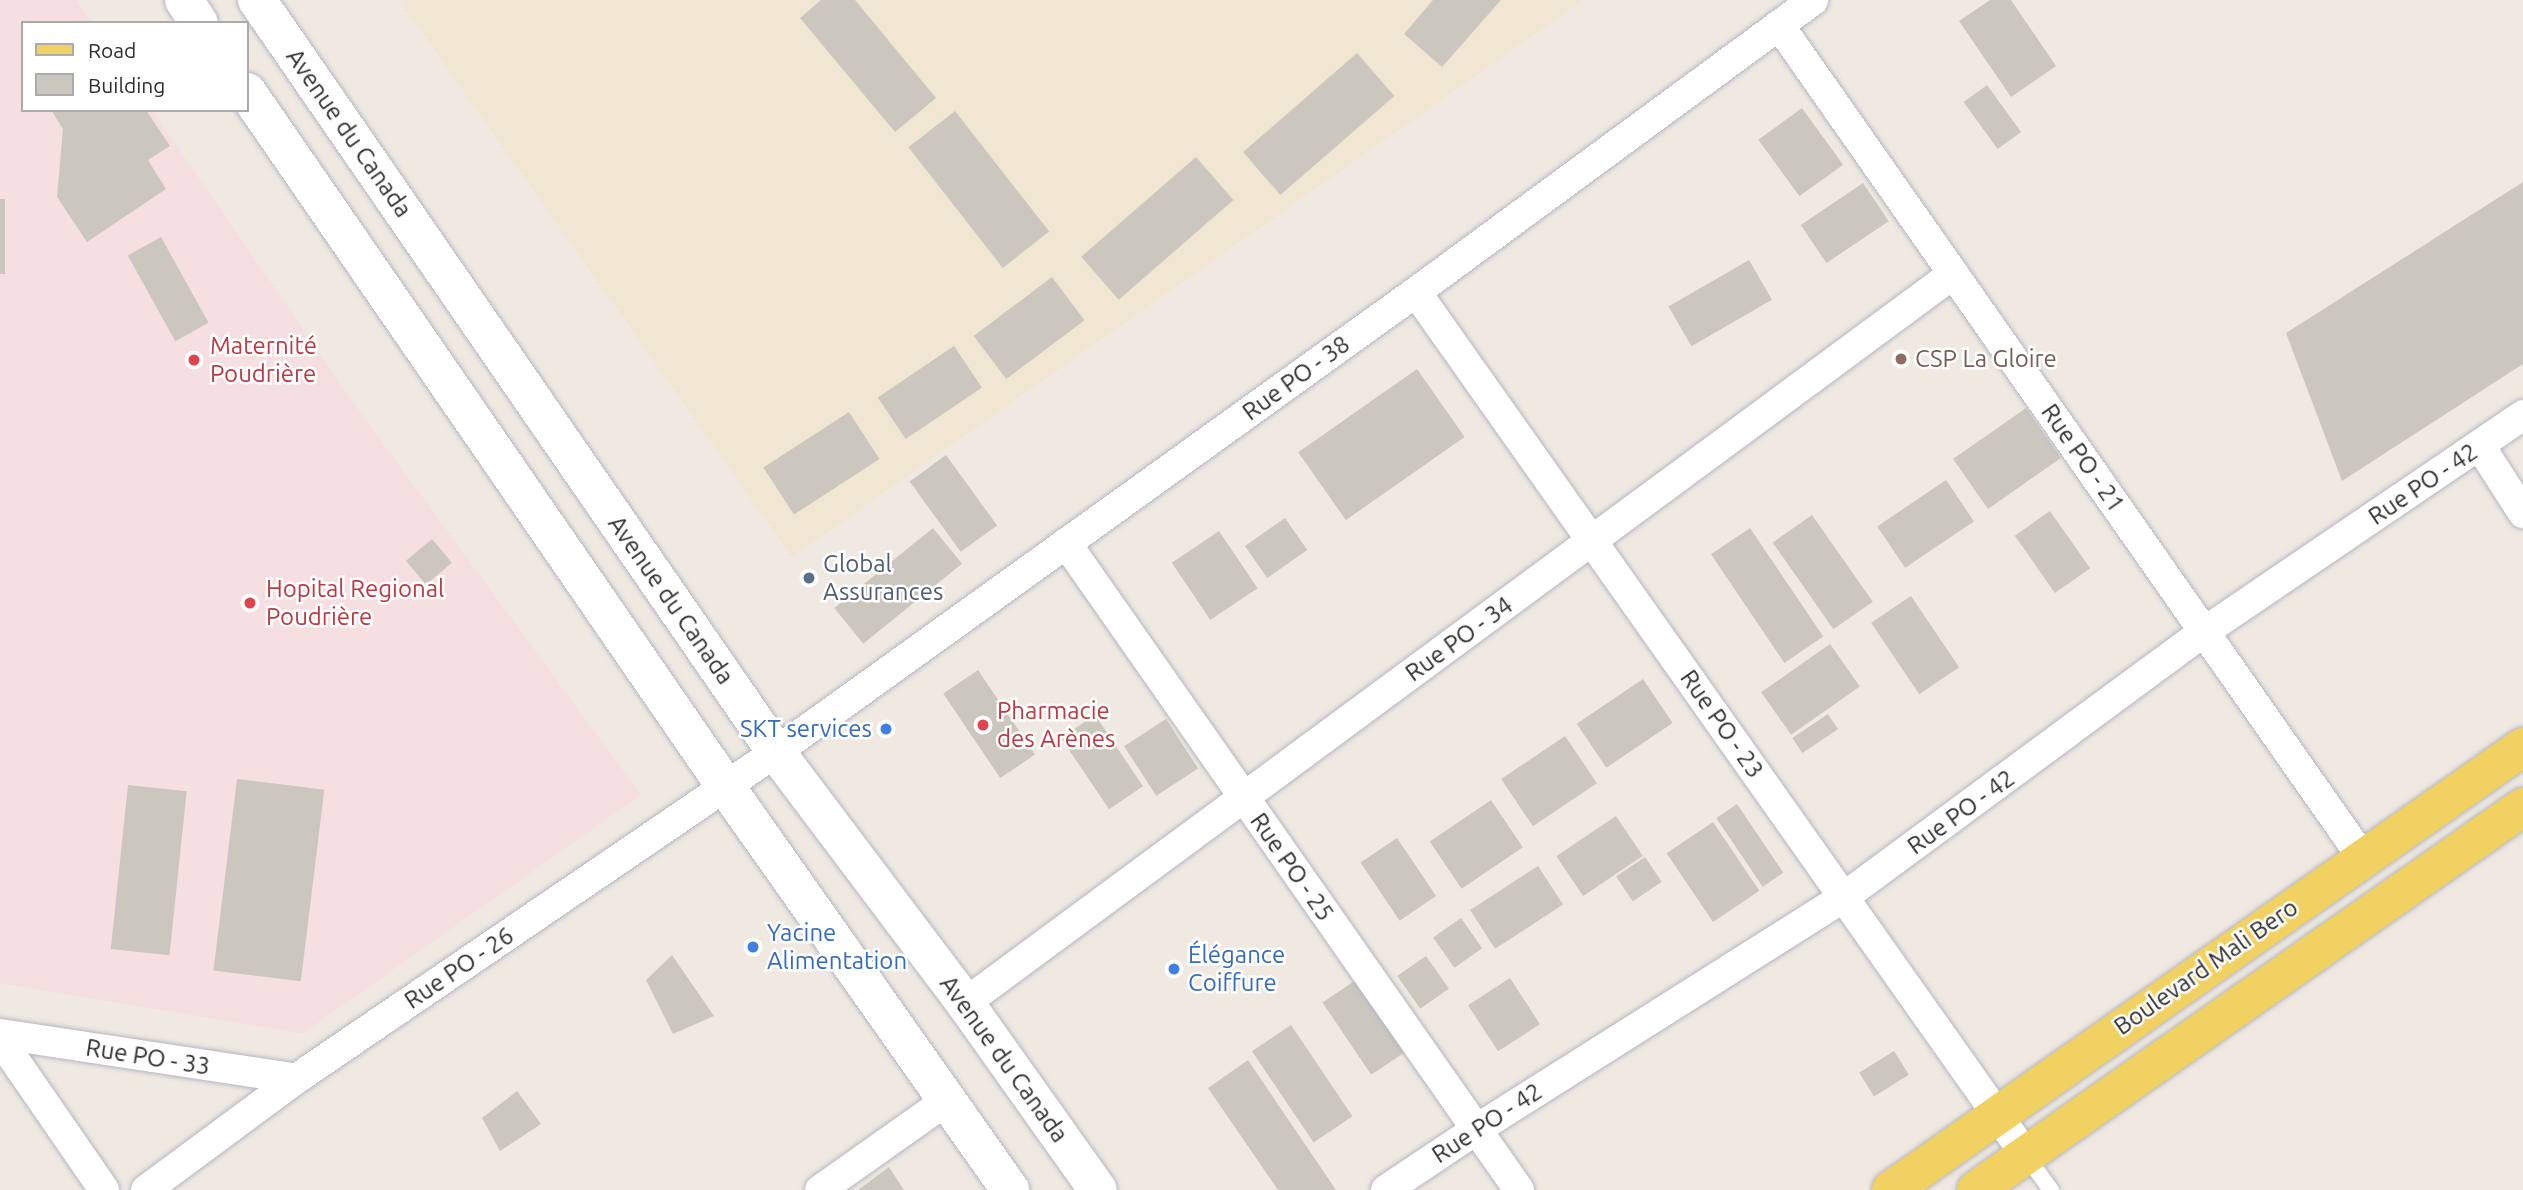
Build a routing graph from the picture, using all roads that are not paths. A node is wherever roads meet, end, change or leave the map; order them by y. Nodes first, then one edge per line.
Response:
1 (184, 0) edge
2 (1814, 0) edge
3 (267, 13) edge
4 (198, 21) edge
5 (1779, 25) junction
6 (248, 93) edge
7 (1954, 274) junction
8 (1416, 292) junction
9 (2523, 415) edge
10 (2480, 446) junction
11 (2523, 513) edge
12 (1592, 540) junction
13 (1066, 543) junction
14 (2204, 632) junction
15 (2523, 747) edge
16 (776, 752) junction
17 (726, 787) junction
18 (1244, 798) junction
19 (2523, 807) edge
20 (2362, 857) junction
21 (1844, 897) junction
22 (965, 1003) junction
23 (0, 1034) edge
24 (0, 1040) edge
25 (296, 1079) junction
26 (946, 1101) junction
27 (1997, 1115) junction
28 (1477, 1129) junction
29 (2027, 1157) junction
30 (104, 1190) edge
31 (146, 1190) edge
32 (820, 1190) edge
33 (1010, 1190) edge
34 (1098, 1190) edge
35 (1386, 1190) edge
36 (1519, 1190) edge
37 (1891, 1190) edge
38 (1976, 1190) edge
39 (2051, 1190) edge

1 - 4 street
2 - 5 street, Rue PO - 38
3 - 16 street, Avenue du Canada
5 - 7 street, Rue PO - 21
5 - 8 street, Rue PO - 38
6 - 17 street
7 - 12 street, Rue PO - 34
7 - 14 street, Rue PO - 21
8 - 12 street, Rue PO - 23
8 - 13 street, Rue PO - 38
9 - 10 street, Rue PO - 42
10 - 11 street
10 - 14 street, Rue PO - 42
12 - 18 street, Rue PO - 34
12 - 21 street, Rue PO - 23
13 - 16 street, Rue PO - 38
13 - 18 street, Rue PO - 25
14 - 20 street, Rue PO - 21
14 - 21 street, Rue PO - 42
15 - 20 main road, Boulevard Mali Bero
16 - 17 street, Rue PO - 26
16 - 22 street, Avenue du Canada
17 - 25 street, Rue PO - 26
17 - 26 street
18 - 22 street, Rue PO - 34
18 - 28 street, Rue PO - 25
19 - 29 main road
20 - 27 main road, Boulevard Mali Bero
21 - 27 street, Rue PO - 23
21 - 28 street, Rue PO - 42
22 - 34 street, Avenue du Canada
23 - 25 street, Rue PO - 33
24 - 30 street
25 - 31 street, Rue PO - 26
26 - 32 street
26 - 33 street
27 - 29 street, Rue PO - 23
27 - 37 main road, Boulevard Mali Bero
28 - 35 street, Rue PO - 42
28 - 36 street, Rue PO - 25
29 - 38 main road
29 - 39 lane

